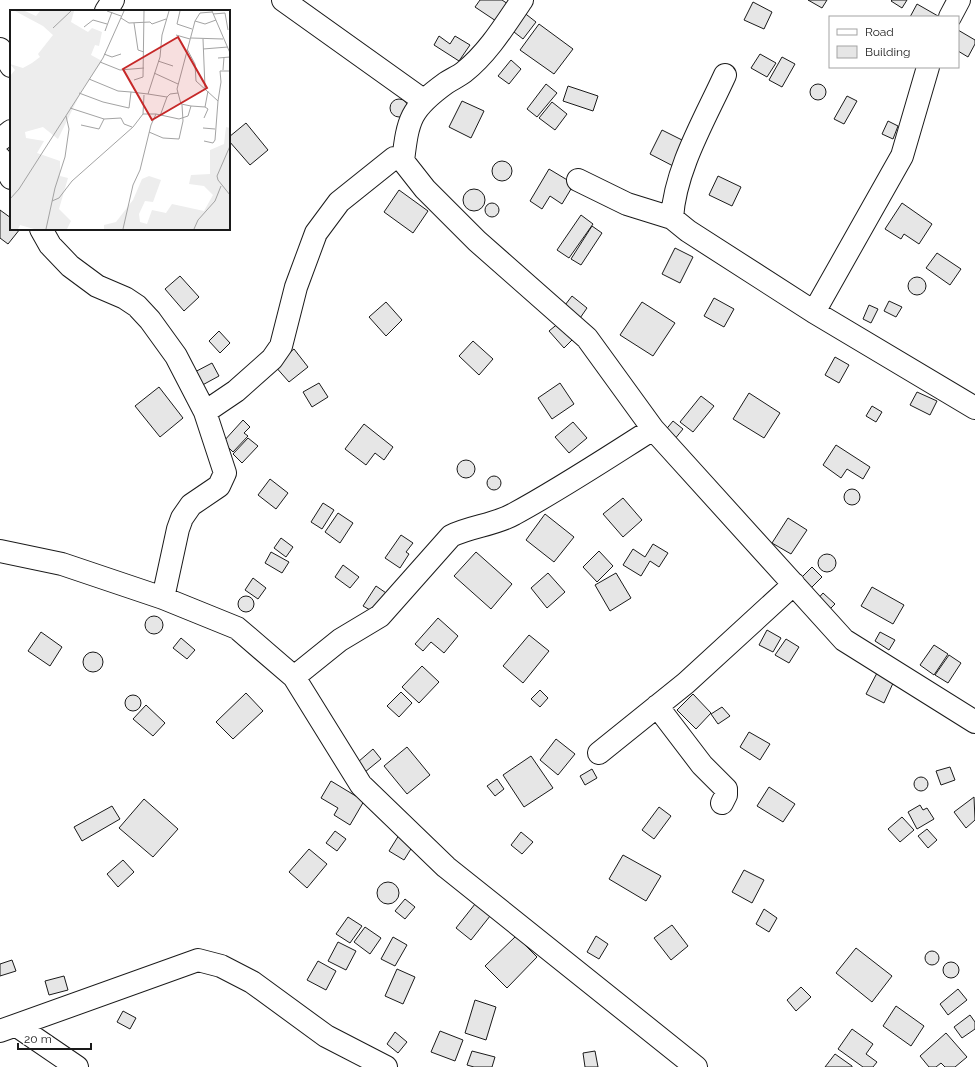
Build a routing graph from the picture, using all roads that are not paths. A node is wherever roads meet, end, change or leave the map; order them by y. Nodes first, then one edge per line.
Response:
1 (113, 0) edge
2 (283, 0) edge
3 (522, 0) edge
4 (959, 0) edge
5 (107, 10) edge
6 (951, 16) edge
7 (0, 49) edge
8 (10, 64) edge
9 (928, 68) edge
10 (725, 75) dead end
11 (423, 100) junction
12 (10, 132) edge
13 (0, 140) edge
14 (0, 158) edge
15 (402, 161) junction
16 (10, 176) edge
17 (578, 180) dead end
18 (672, 218) junction
19 (42, 230) edge
20 (814, 312) junction
21 (975, 408) edge
22 (205, 412) junction
23 (653, 429) junction
24 (0, 551) edge
25 (794, 584) junction
26 (163, 598) junction
27 (294, 677) junction
28 (657, 706) junction
29 (975, 722) edge
30 (599, 753) dead end
31 (722, 803) dead end
32 (8, 1029) edge
33 (77, 1067) edge
34 (386, 1067) edge
35 (696, 1067) edge

1 - 5 street
2 - 11 street
3 - 11 street
4 - 6 street
7 - 8 street
9 - 20 street
10 - 18 street
11 - 15 street
12 - 13 street
14 - 16 street
15 - 22 street
15 - 23 street
17 - 18 street
18 - 20 street
19 - 22 street
20 - 21 street
22 - 26 street
23 - 25 street
23 - 27 street
24 - 26 street
25 - 28 street
25 - 29 street
26 - 27 street
27 - 35 street
28 - 30 street
28 - 31 street
32 - 33 street
32 - 34 street

